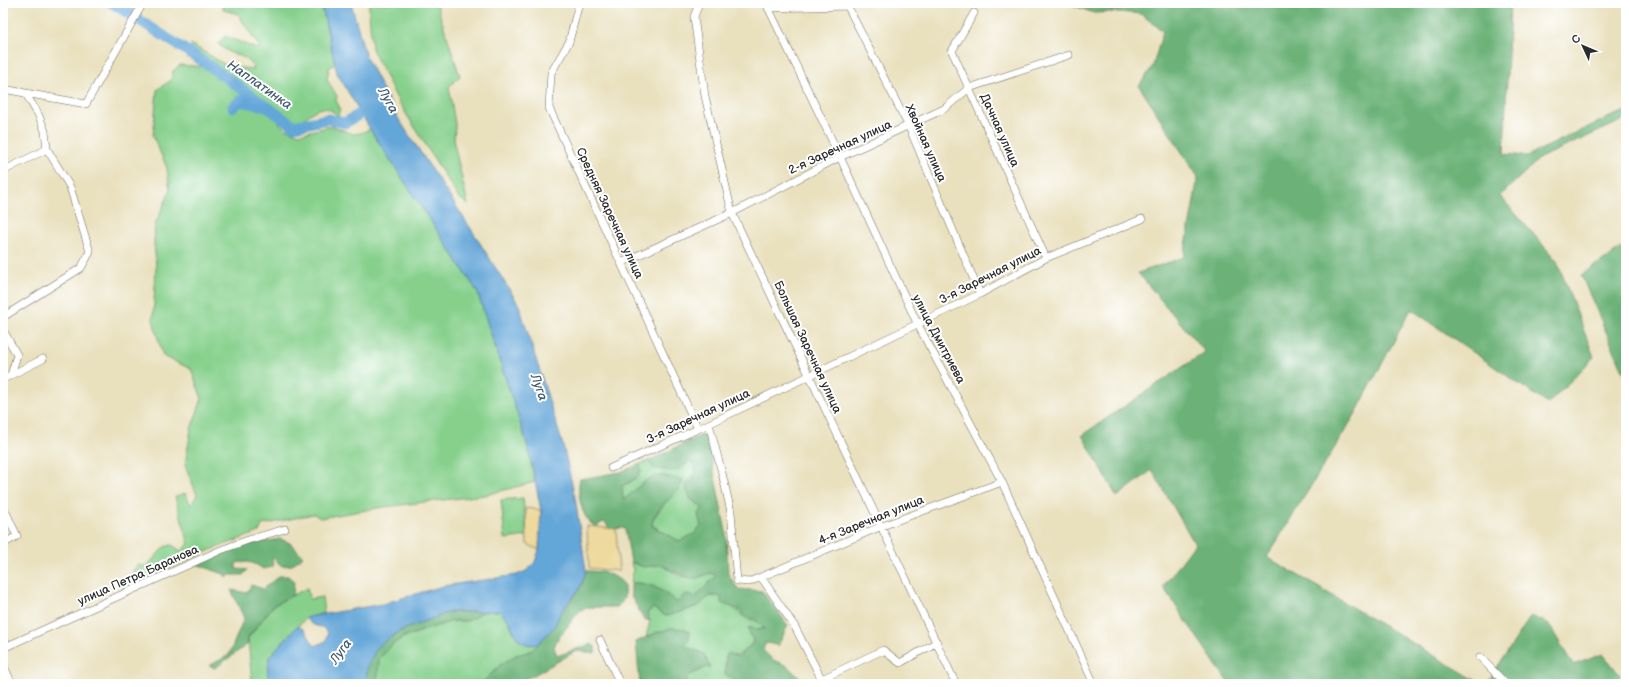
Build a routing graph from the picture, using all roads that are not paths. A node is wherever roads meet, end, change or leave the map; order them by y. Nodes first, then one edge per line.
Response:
1 (143, 3) edge
2 (579, 3) edge
3 (698, 3) edge
4 (847, 5) edge
5 (767, 6) edge
6 (974, 13) dead end
7 (1069, 55) dead end
8 (969, 88) junction
9 (3, 89) edge
10 (26, 94) junction
11 (909, 127) junction
12 (47, 149) junction
13 (840, 157) junction
14 (3, 171) edge
15 (732, 213) junction
16 (1142, 219) dead end
17 (1046, 258) junction
18 (621, 262) junction
19 (980, 294) junction
20 (3, 317) edge
21 (917, 323) junction
22 (3, 330) edge
23 (43, 359) dead end
24 (11, 375) junction
25 (809, 376) junction
26 (3, 379) edge
27 (709, 424) junction
28 (698, 429) junction
29 (611, 468) dead end
30 (1002, 482) junction
31 (3, 506) edge
32 (882, 526) junction
33 (285, 529) dead end
34 (3, 544) edge
35 (761, 577) junction
36 (600, 640) dead end
37 (937, 642) junction
38 (3, 648) edge
39 (1480, 657) dead end
40 (3, 664) edge
41 (823, 681) edge
42 (12, 684) edge
43 (620, 684) edge
44 (956, 684) edge
45 (1094, 684) edge
46 (1506, 684) edge

1 - 10 street
2 - 18 street, Средняя Заречная улица
3 - 15 street, Большая Заречная улица
4 - 5 street
4 - 11 street, Хвойная улица
5 - 13 street, улица Дмитриева
6 - 8 street, Дачная улица
7 - 8 street, 2-я Заречная улица
8 - 11 street, 2-я Заречная улица
8 - 17 street, Дачная улица
9 - 10 street
10 - 12 street
11 - 13 street, 2-я Заречная улица
11 - 19 street, Хвойная улица
12 - 14 street
12 - 20 street
13 - 15 street, 2-я Заречная улица
13 - 21 street, улица Дмитриева
15 - 18 street, 2-я Заречная улица
15 - 25 street, Большая Заречная улица
16 - 17 street, 3-я Заречная улица
17 - 19 street, 3-я Заречная улица
18 - 28 street, Средняя Заречная улица
19 - 21 street, 3-я Заречная улица
21 - 25 street, 3-я Заречная улица
21 - 30 street, улица Дмитриева
22 - 24 street
23 - 24 street
24 - 26 street
25 - 27 street, 3-я Заречная улица
25 - 32 street, Большая Заречная улица
27 - 28 street, 3-я Заречная улица
27 - 35 street, 4-я Заречная улица
28 - 29 street, 3-я Заречная улица
30 - 32 street, 4-я Заречная улица
30 - 45 street, улица Дмитриева
31 - 34 street
32 - 35 street, 4-я Заречная улица
32 - 37 street, Большая Заречная улица
33 - 38 street, улица Петра Баранова
35 - 41 street
36 - 43 street
37 - 41 street
37 - 44 street, Большая Заречная улица
39 - 46 street
40 - 42 street

